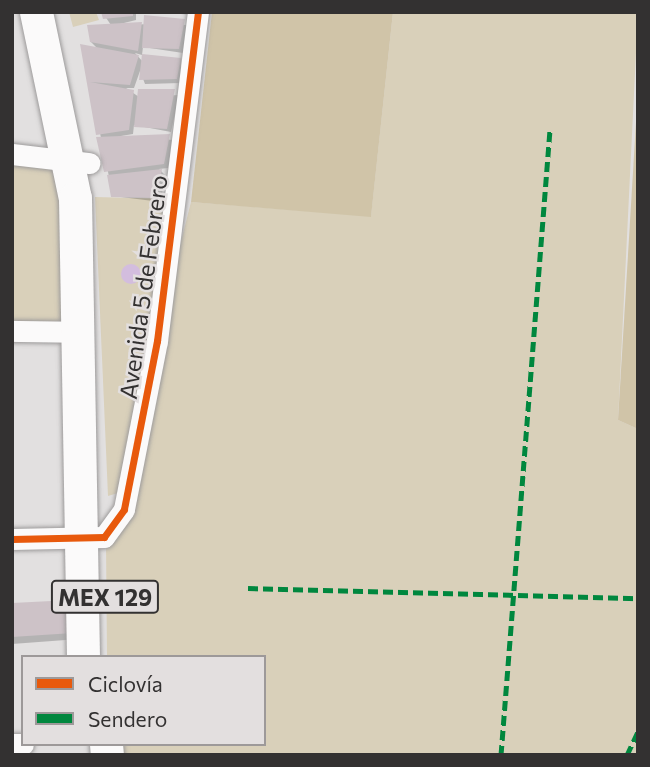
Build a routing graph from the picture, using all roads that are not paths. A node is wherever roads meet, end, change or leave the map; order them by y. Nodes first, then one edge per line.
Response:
1 (36, 12) edge
2 (56, 12) edge
3 (198, 12) edge
4 (12, 154) edge
5 (80, 162) junction
6 (12, 331) edge
7 (81, 332) junction
8 (93, 538) junction
9 (12, 539) edge
10 (83, 655) edge
11 (106, 655) edge

1 - 5 main road, MEX 129
2 - 5 main road, MEX 129
3 - 8 street, Avenida 5 de Febrero
4 - 5 street
5 - 7 main road, MEX 129
5 - 8 main road, MEX 129
6 - 7 street
7 - 8 main road, MEX 129
8 - 9 street
8 - 10 main road, MEX 129
8 - 11 main road, MEX 129

